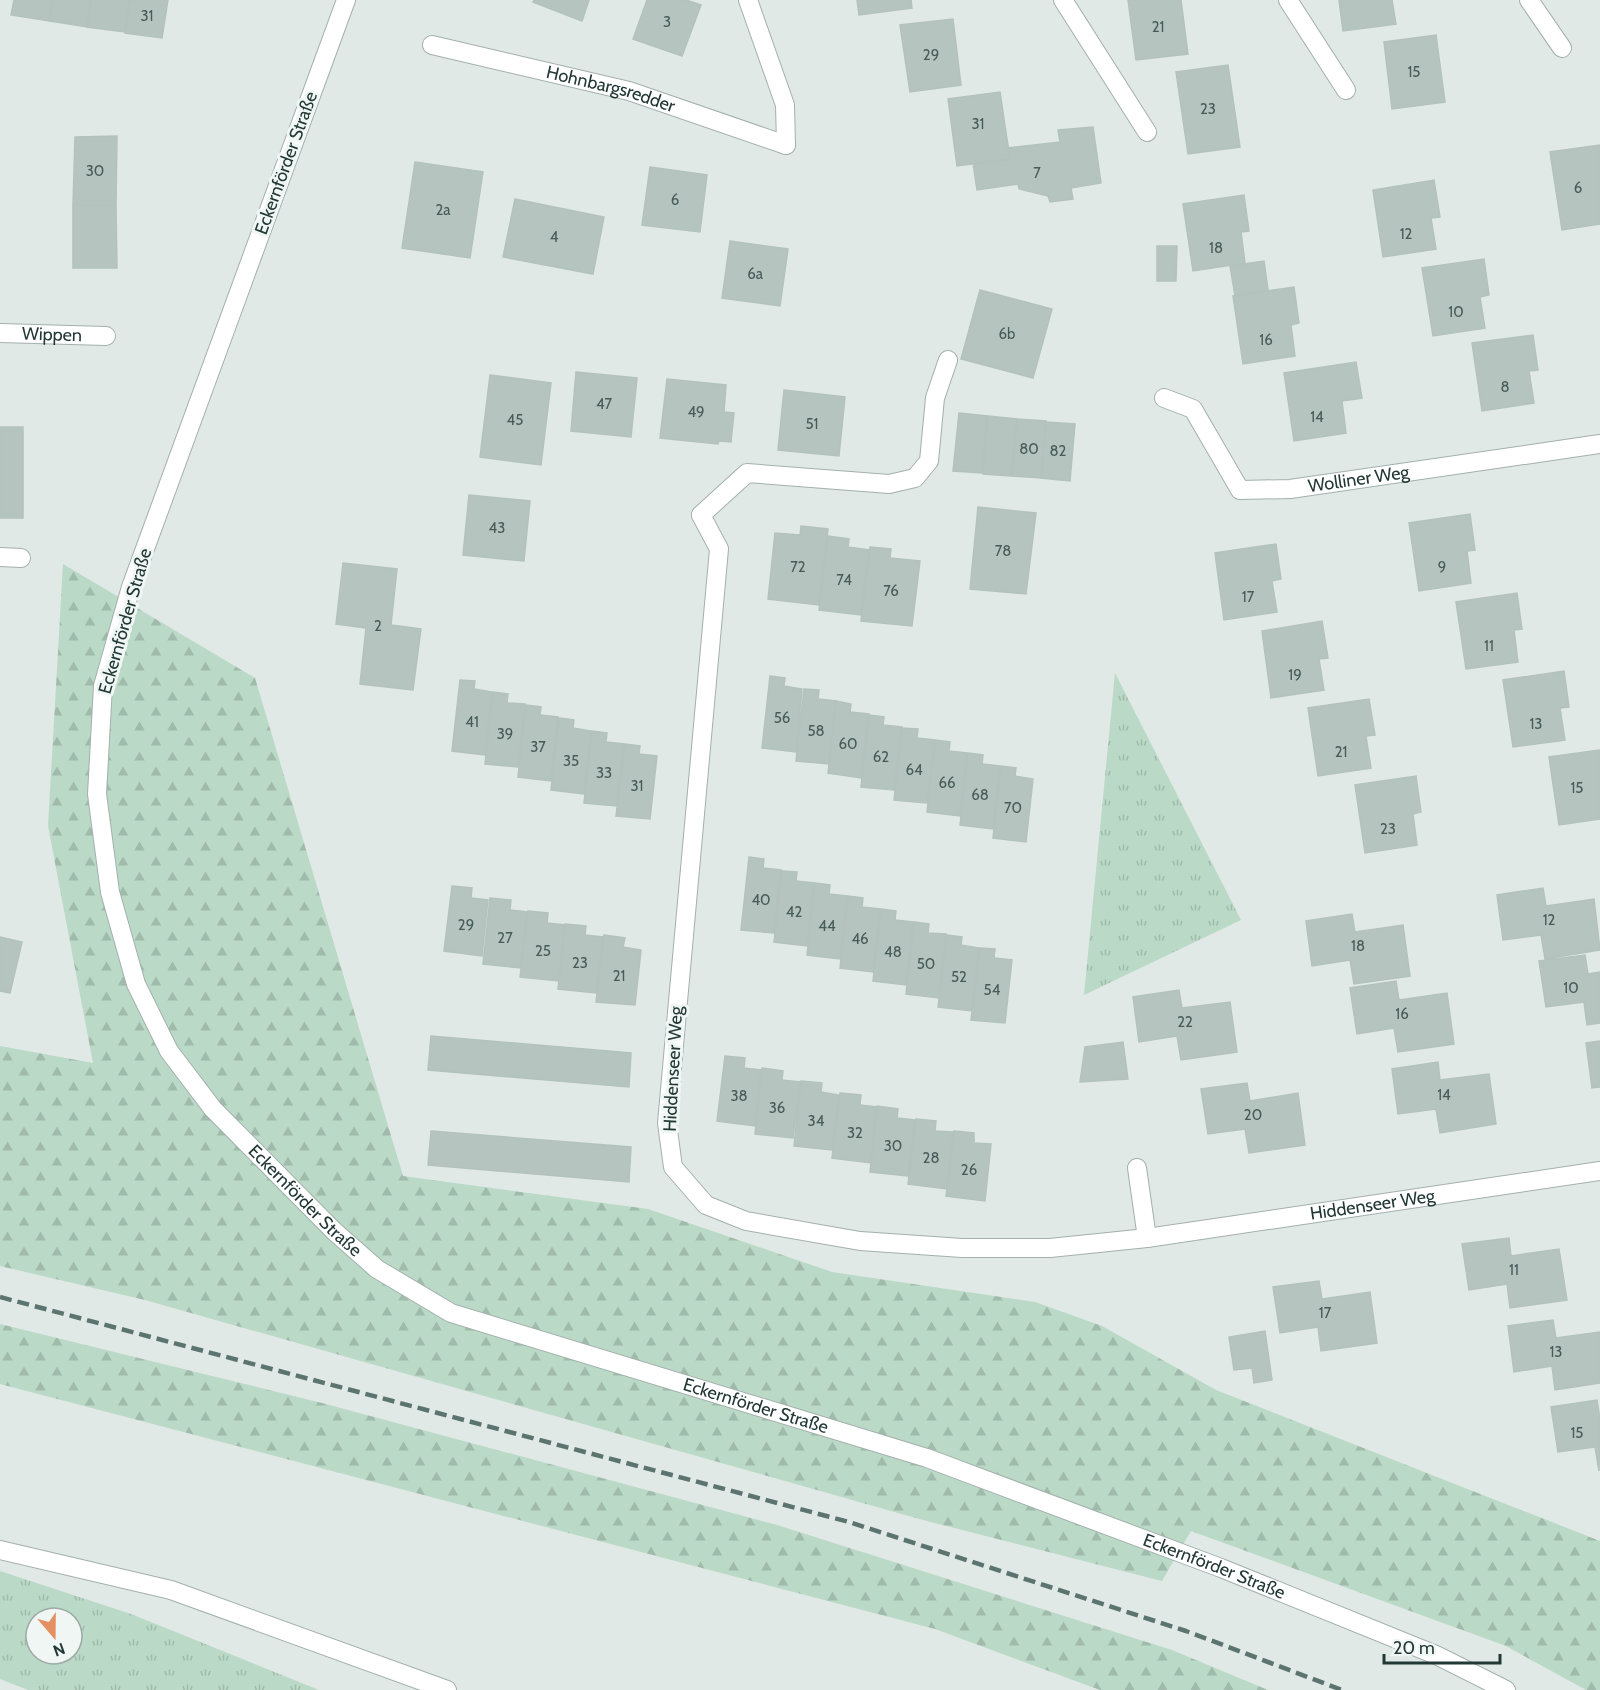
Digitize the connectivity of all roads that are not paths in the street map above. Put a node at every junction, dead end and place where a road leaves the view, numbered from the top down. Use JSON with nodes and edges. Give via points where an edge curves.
{"nodes":[{"id":1,"x":346,"y":0,"type":"edge"},
{"id":2,"x":748,"y":0,"type":"edge"},
{"id":3,"x":1063,"y":0,"type":"edge"},
{"id":4,"x":1288,"y":0,"type":"edge"},
{"id":5,"x":1529,"y":0,"type":"edge"},
{"id":6,"x":432,"y":45,"type":"dead end"},
{"id":7,"x":1562,"y":48,"type":"dead end"},
{"id":8,"x":1346,"y":90,"type":"dead end"},
{"id":9,"x":1146,"y":132,"type":"dead end"},
{"id":10,"x":0,"y":333,"type":"edge"},
{"id":11,"x":106,"y":336,"type":"dead end"},
{"id":12,"x":948,"y":360,"type":"dead end"},
{"id":13,"x":1164,"y":398,"type":"dead end"},
{"id":14,"x":1600,"y":444,"type":"edge"},
{"id":15,"x":0,"y":557,"type":"edge"},
{"id":16,"x":21,"y":558,"type":"dead end"},
{"id":17,"x":1137,"y":1168,"type":"dead end"},
{"id":18,"x":1600,"y":1171,"type":"edge"},
{"id":19,"x":1147,"y":1238,"type":"junction"},
{"id":20,"x":0,"y":1550,"type":"edge"},
{"id":21,"x":447,"y":1690,"type":"edge"},
{"id":22,"x":1506,"y":1690,"type":"edge"}],
"edges":[{"from":1,"to":22,"type":"street","name":"Eckernförder Straße","via":[[131,587],[103,686],[97,794],[110,892],[136,984],[169,1051],[213,1109],[334,1232],[377,1269],[451,1313],[927,1458],[1232,1572],[1436,1655]]},
{"from":2,"to":6,"type":"street","name":"Hohnbargsredder","via":[[785,105],[786,146],[629,91]]},
{"from":3,"to":9,"type":"street"},
{"from":4,"to":8,"type":"street"},
{"from":5,"to":7,"type":"street"},
{"from":10,"to":11,"type":"street","name":"Wippen"},
{"from":12,"to":19,"type":"street","name":"Hiddenseer Weg","via":[[934,398],[929,461],[915,478],[889,484],[747,473],[701,515],[719,549],[667,1123],[673,1167],[706,1205],[746,1221],[860,1240],[962,1248],[1050,1248]]},
{"from":13,"to":14,"type":"street","name":"Wolliner Weg","via":[[1193,409],[1240,490],[1290,489]]},
{"from":15,"to":16,"type":"street"},
{"from":17,"to":19,"type":"street"},
{"from":18,"to":19,"type":"street","name":"Hiddenseer Weg"},
{"from":20,"to":21,"type":"street","via":[[171,1590]]}]}
